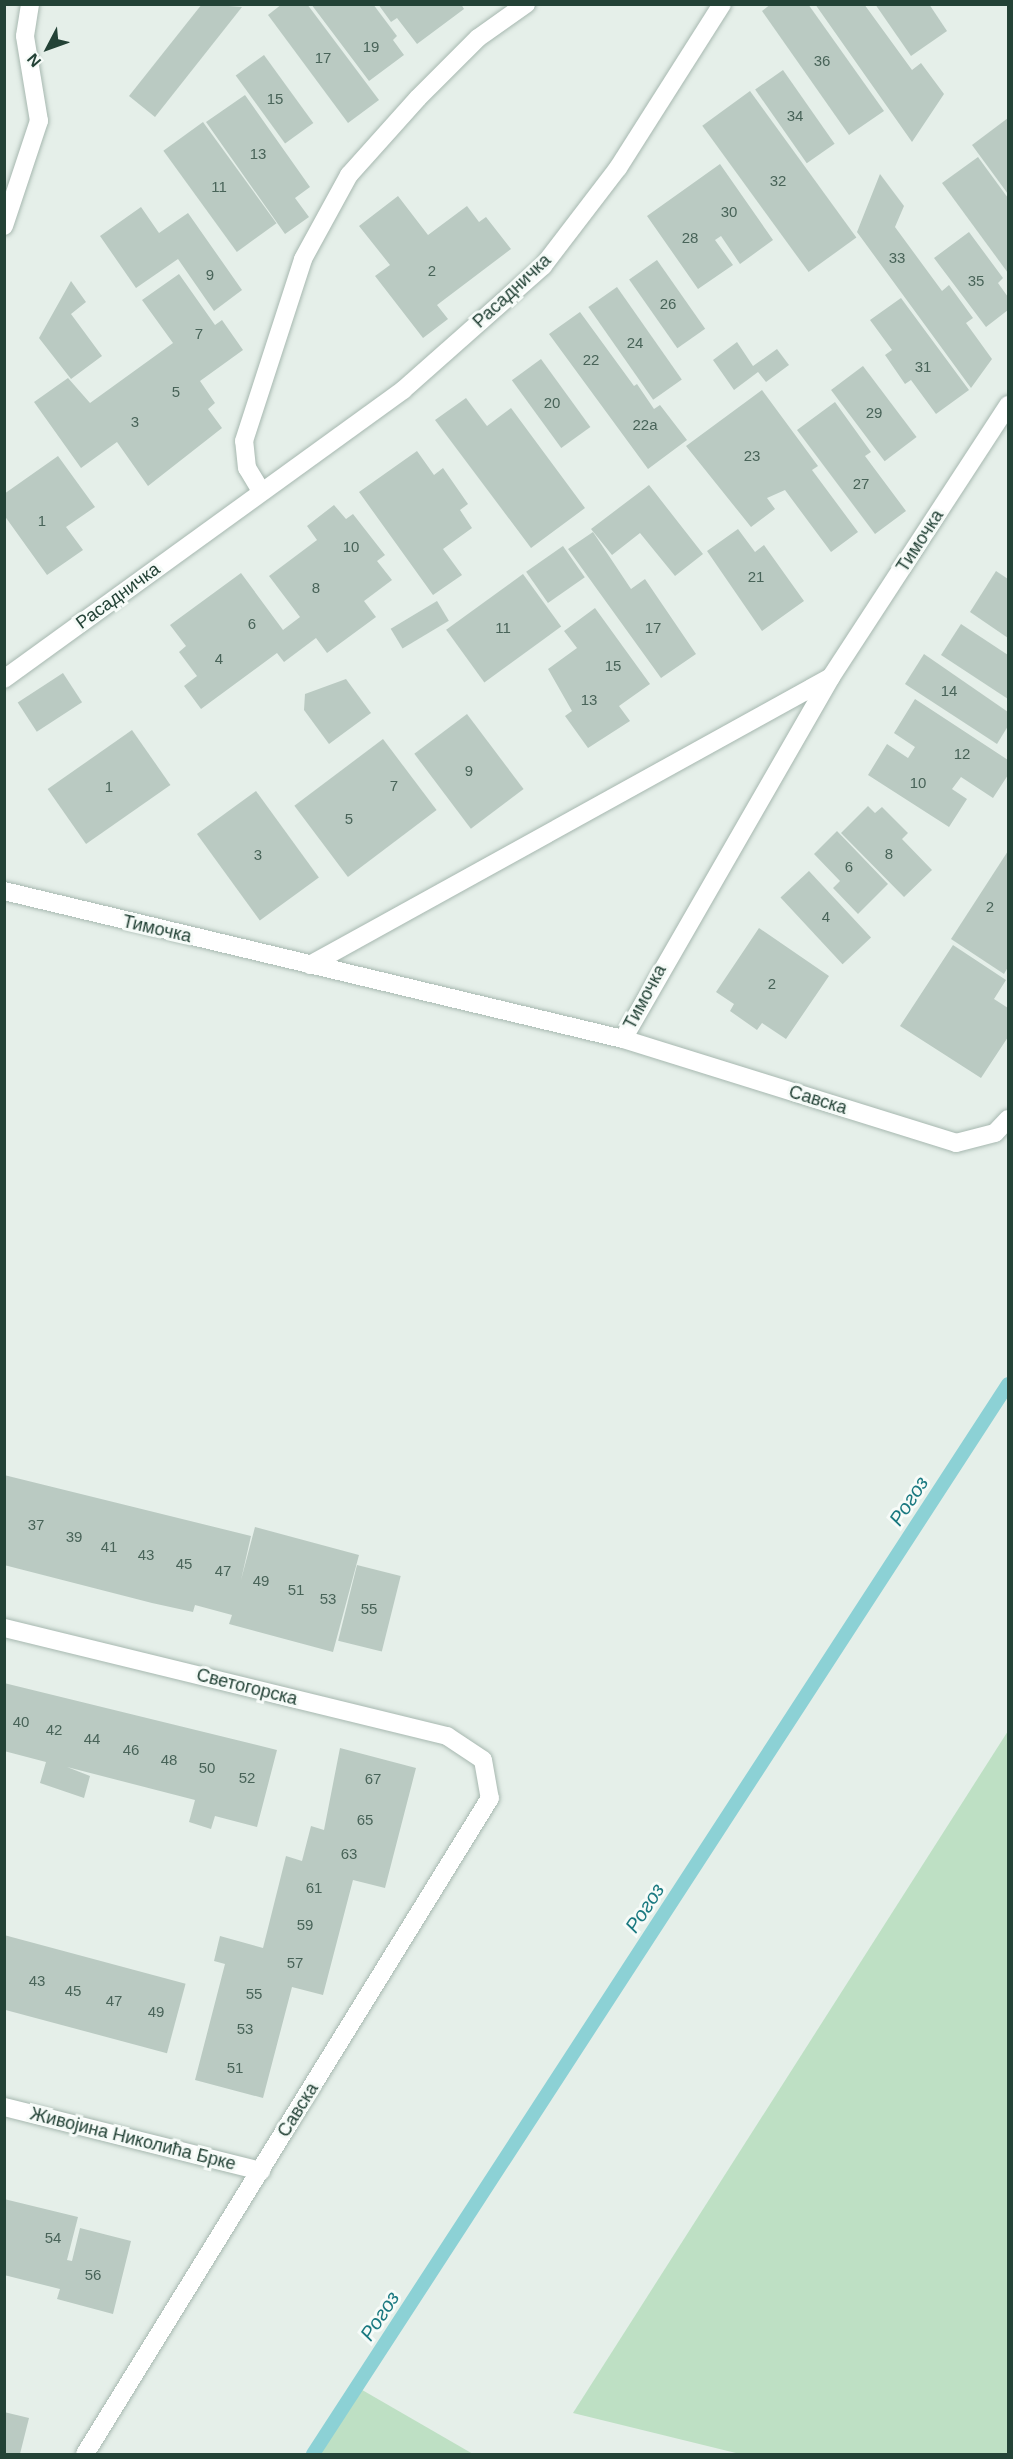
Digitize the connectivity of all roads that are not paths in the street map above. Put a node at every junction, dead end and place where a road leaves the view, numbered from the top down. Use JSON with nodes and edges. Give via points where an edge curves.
{"nodes":[{"id":1,"x":30,"y":4,"type":"edge"},
{"id":2,"x":526,"y":4,"type":"edge"},
{"id":3,"x":722,"y":4,"type":"edge"},
{"id":4,"x":4,"y":226,"type":"edge"},
{"id":5,"x":1008,"y":405,"type":"edge"},
{"id":6,"x":261,"y":491,"type":"junction"},
{"id":7,"x":831,"y":677,"type":"junction"},
{"id":8,"x":4,"y":679,"type":"edge"},
{"id":9,"x":4,"y":891,"type":"edge"},
{"id":10,"x":310,"y":965,"type":"junction"},
{"id":11,"x":623,"y":1039,"type":"junction"},
{"id":12,"x":1008,"y":1119,"type":"edge"},
{"id":13,"x":4,"y":1628,"type":"edge"},
{"id":14,"x":483,"y":1760,"type":"joint"},
{"id":15,"x":4,"y":2107,"type":"edge"},
{"id":16,"x":261,"y":2171,"type":"junction"},
{"id":17,"x":85,"y":2454,"type":"edge"}],
"edges":[{"from":1,"to":4,"type":"street","via":[[25,36],[39,121]]},
{"from":2,"to":6,"type":"street","via":[[478,38],[349,175],[303,260],[244,441],[246,468]]},
{"from":3,"to":6,"type":"street","name":"Расадничка","via":[[618,168],[543,266],[403,390]]},
{"from":5,"to":7,"type":"street","name":"Тимочка"},
{"from":6,"to":8,"type":"street","name":"Расадничка"},
{"from":7,"to":10,"type":"street","name":"Тимочка"},
{"from":7,"to":11,"type":"street","name":"Тимочка"},
{"from":9,"to":10,"type":"street","name":"Тимочка"},
{"from":10,"to":11,"type":"street","name":"Тимочка"},
{"from":11,"to":12,"type":"street","name":"Савска","via":[[956,1143],[995,1133]]},
{"from":13,"to":14,"type":"street","name":"Светогорска","via":[[447,1736]]},
{"from":14,"to":16,"type":"street","name":"Савска","via":[[490,1798]]},
{"from":15,"to":16,"type":"street","name":"Живојина Николића Брке"},
{"from":16,"to":17,"type":"street","name":"Савска"}]}
